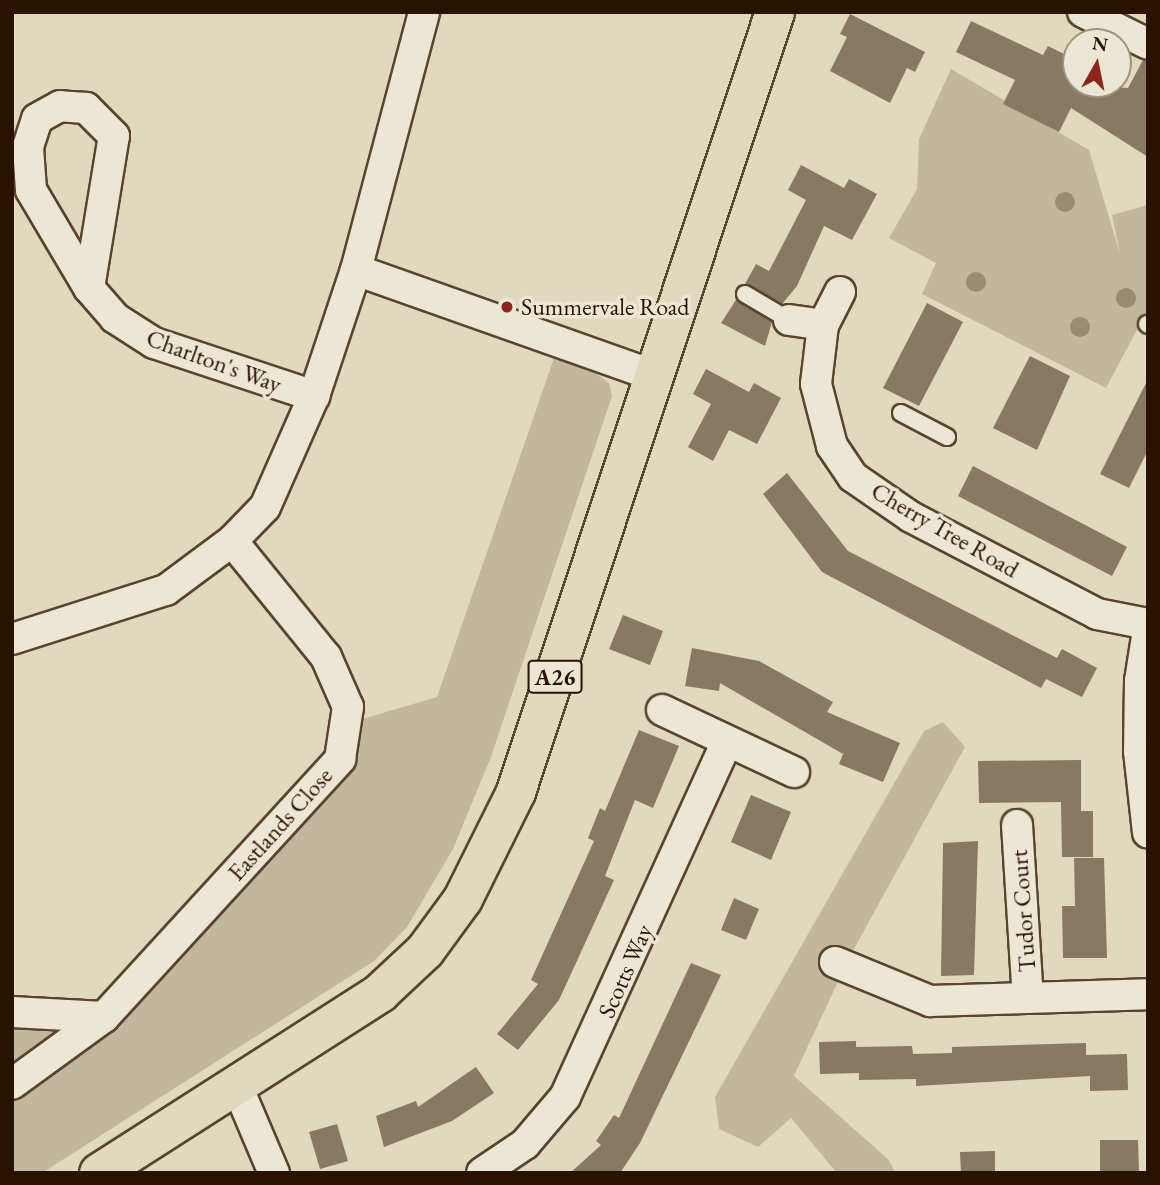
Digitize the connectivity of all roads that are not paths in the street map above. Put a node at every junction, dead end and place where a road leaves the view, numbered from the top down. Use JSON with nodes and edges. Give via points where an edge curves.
{"nodes":[{"id":1,"x":424,"y":12,"type":"edge"},
{"id":2,"x":775,"y":12,"type":"edge"},
{"id":3,"x":1083,"y":12,"type":"edge"},
{"id":4,"x":1148,"y":44,"type":"edge"},
{"id":5,"x":356,"y":270,"type":"junction"},
{"id":6,"x":89,"y":288,"type":"junction"},
{"id":7,"x":840,"y":292,"type":"dead end"},
{"id":8,"x":745,"y":294,"type":"dead end"},
{"id":9,"x":789,"y":320,"type":"joint"},
{"id":10,"x":823,"y":325,"type":"junction"},
{"id":11,"x":657,"y":377,"type":"junction"},
{"id":12,"x":314,"y":397,"type":"junction"},
{"id":13,"x":901,"y":413,"type":"dead end"},
{"id":14,"x":947,"y":437,"type":"dead end"},
{"id":15,"x":232,"y":541,"type":"junction"},
{"id":16,"x":1148,"y":624,"type":"edge"},
{"id":17,"x":1148,"y":630,"type":"edge"},
{"id":18,"x":14,"y":634,"type":"edge"},
{"id":19,"x":1144,"y":681,"type":"edge"},
{"id":20,"x":662,"y":710,"type":"dead end"},
{"id":21,"x":727,"y":741,"type":"junction"},
{"id":22,"x":794,"y":772,"type":"dead end"},
{"id":23,"x":1017,"y":825,"type":"dead end"},
{"id":24,"x":1148,"y":833,"type":"edge"},
{"id":25,"x":835,"y":962,"type":"dead end"},
{"id":26,"x":1148,"y":994,"type":"edge"},
{"id":27,"x":1028,"y":998,"type":"junction"},
{"id":28,"x":12,"y":1012,"type":"edge"},
{"id":29,"x":104,"y":1017,"type":"junction"},
{"id":30,"x":12,"y":1084,"type":"edge"},
{"id":31,"x":237,"y":1086,"type":"junction"},
{"id":32,"x":99,"y":1173,"type":"edge"},
{"id":33,"x":274,"y":1173,"type":"edge"},
{"id":34,"x":482,"y":1173,"type":"edge"}],
"edges":[{"from":1,"to":5,"type":"street"},
{"from":2,"to":11,"type":"highway","number":"A26"},
{"from":3,"to":4,"type":"street"},
{"from":5,"to":11,"type":"street"},
{"from":5,"to":12,"type":"street"},
{"from":6,"to":6,"type":"street","name":"Charlton's Way","via":[[31,190],[28,147],[37,119],[60,106],[86,108],[114,136]]},
{"from":6,"to":12,"type":"street","name":"Charlton's Way","via":[[115,318],[154,344]]},
{"from":7,"to":10,"type":"street","name":"Cherry Tree Road"},
{"from":8,"to":9,"type":"lane"},
{"from":9,"to":10,"type":"street"},
{"from":10,"to":16,"type":"street","name":"Cherry Tree Road","via":[[816,384],[820,412],[832,446],[853,477],[911,517],[1097,614]]},
{"from":11,"to":31,"type":"highway","number":"A26","via":[[516,792],[463,899],[425,951],[380,993]]},
{"from":12,"to":15,"type":"street","via":[[265,507]]},
{"from":13,"to":14,"type":"lane"},
{"from":15,"to":18,"type":"street","via":[[166,590]]},
{"from":15,"to":29,"type":"street","name":"Eastlands Close","via":[[326,657],[348,707],[340,759]]},
{"from":17,"to":19,"type":"street"},
{"from":19,"to":24,"type":"street","via":[[1139,751]]},
{"from":20,"to":21,"type":"street"},
{"from":21,"to":22,"type":"street"},
{"from":21,"to":34,"type":"street","name":"Scotts Way","via":[[565,1097],[525,1144]]},
{"from":23,"to":27,"type":"street","name":"Tudor Court"},
{"from":25,"to":27,"type":"street","name":"Tudor Court","via":[[930,1001]]},
{"from":26,"to":27,"type":"street","name":"Tudor Court"},
{"from":28,"to":29,"type":"street"},
{"from":29,"to":30,"type":"street","name":"Eastlands Close"},
{"from":31,"to":32,"type":"highway","number":"A26"},
{"from":31,"to":33,"type":"street"}]}
